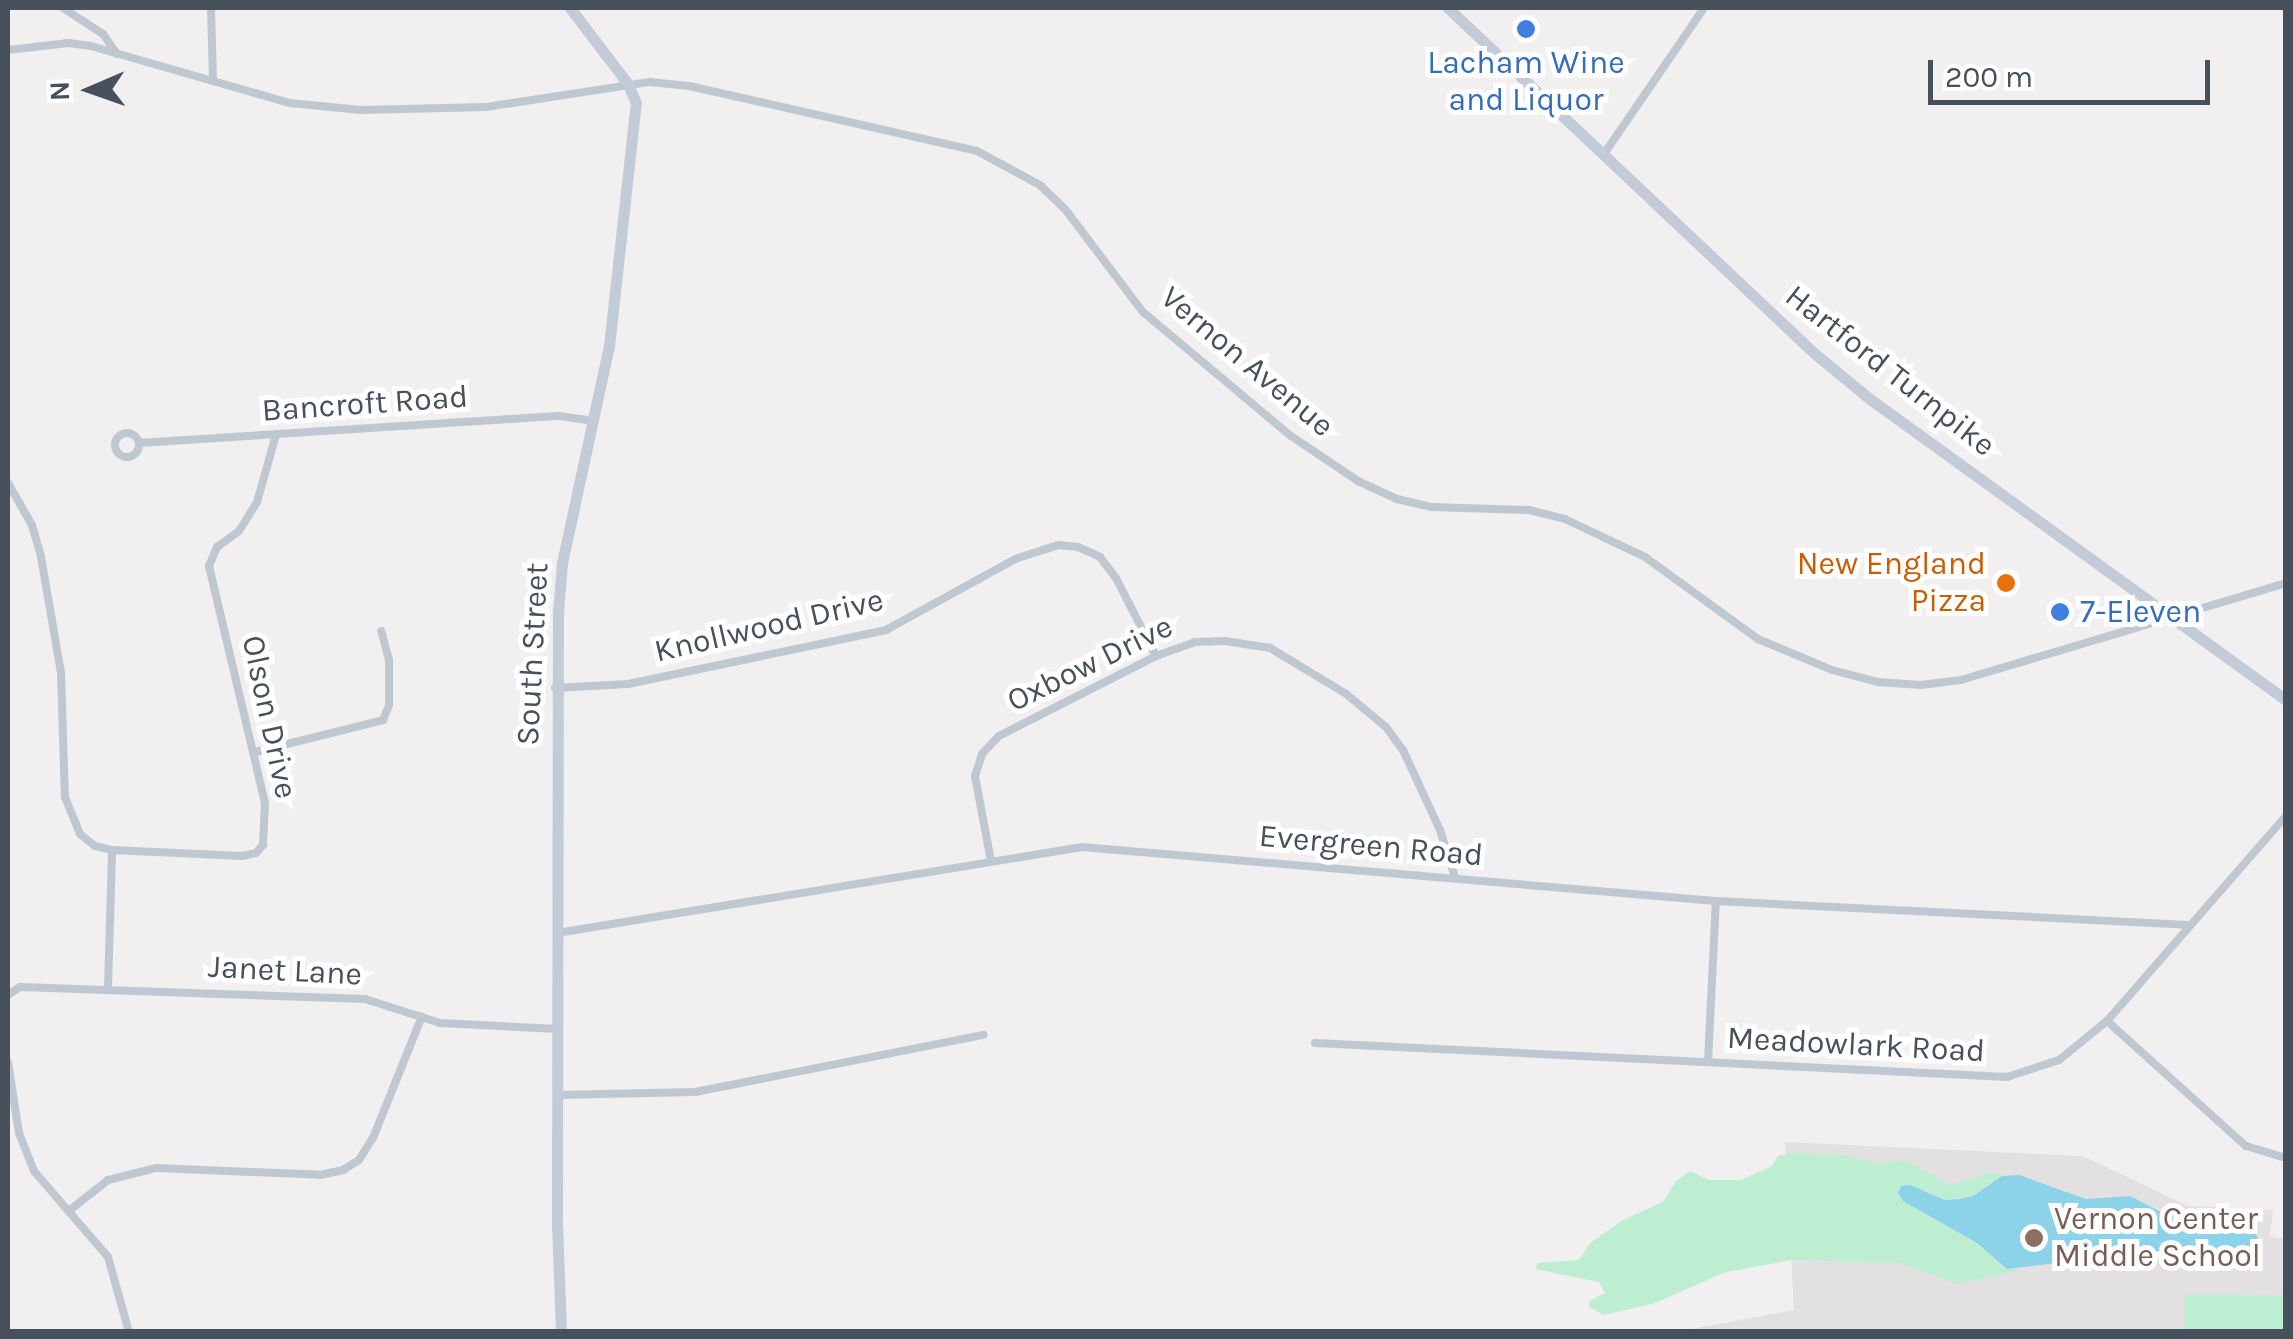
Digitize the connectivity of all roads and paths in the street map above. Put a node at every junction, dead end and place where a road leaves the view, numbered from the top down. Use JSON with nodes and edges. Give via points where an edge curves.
{"nodes":[{"id":1,"x":64,"y":8,"type":"edge"},
{"id":2,"x":211,"y":8,"type":"edge"},
{"id":3,"x":570,"y":8,"type":"edge"},
{"id":4,"x":1448,"y":8,"type":"edge"},
{"id":5,"x":1704,"y":8,"type":"edge"},
{"id":6,"x":8,"y":50,"type":"edge"},
{"id":7,"x":117,"y":54,"type":"junction"},
{"id":8,"x":213,"y":81,"type":"junction"},
{"id":9,"x":628,"y":84,"type":"junction"},
{"id":10,"x":1604,"y":154,"type":"junction"},
{"id":11,"x":593,"y":421,"type":"junction"},
{"id":12,"x":276,"y":435,"type":"junction"},
{"id":13,"x":139,"y":443,"type":"dead end"},
{"id":14,"x":8,"y":484,"type":"edge"},
{"id":15,"x":2286,"y":583,"type":"edge"},
{"id":16,"x":2173,"y":615,"type":"junction"},
{"id":17,"x":381,"y":631,"type":"dead end"},
{"id":18,"x":1156,"y":656,"type":"junction"},
{"id":19,"x":555,"y":688,"type":"junction"},
{"id":20,"x":2286,"y":700,"type":"edge"},
{"id":21,"x":255,"y":752,"type":"junction"},
{"id":22,"x":2286,"y":816,"type":"edge"},
{"id":23,"x":112,"y":850,"type":"junction"},
{"id":24,"x":991,"y":861,"type":"junction"},
{"id":25,"x":1455,"y":877,"type":"junction"},
{"id":26,"x":1716,"y":902,"type":"junction"},
{"id":27,"x":2187,"y":925,"type":"junction"},
{"id":28,"x":557,"y":933,"type":"junction"},
{"id":29,"x":108,"y":988,"type":"junction"},
{"id":30,"x":8,"y":995,"type":"edge"},
{"id":31,"x":422,"y":1016,"type":"junction"},
{"id":32,"x":2107,"y":1021,"type":"junction"},
{"id":33,"x":558,"y":1029,"type":"junction"},
{"id":34,"x":983,"y":1036,"type":"dead end"},
{"id":35,"x":1315,"y":1043,"type":"dead end"},
{"id":36,"x":8,"y":1062,"type":"edge"},
{"id":37,"x":1708,"y":1062,"type":"junction"},
{"id":38,"x":557,"y":1095,"type":"junction"},
{"id":39,"x":2286,"y":1158,"type":"edge"},
{"id":40,"x":70,"y":1210,"type":"junction"},
{"id":41,"x":129,"y":1332,"type":"edge"},
{"id":42,"x":561,"y":1332,"type":"edge"}],
"edges":[{"from":1,"to":7,"type":"street","via":[[103,34]]},
{"from":2,"to":8,"type":"street"},
{"from":3,"to":9,"type":"street"},
{"from":4,"to":10,"type":"street","name":"Hartford Turnpike"},
{"from":5,"to":10,"type":"street"},
{"from":6,"to":7,"type":"street","name":"Vernon Avenue","via":[[69,42]]},
{"from":7,"to":8,"type":"street","name":"Vernon Avenue"},
{"from":8,"to":9,"type":"street","name":"Vernon Avenue","via":[[290,103],[361,110],[486,107]]},
{"from":9,"to":11,"type":"street","name":"South Street","via":[[636,103],[632,154]]},
{"from":9,"to":16,"type":"street","name":"Vernon Avenue","via":[[689,86],[755,99],[977,150],[1012,166],[1066,209],[1156,324],[1291,436],[1358,482],[1432,507],[1530,510],[1564,519],[1660,566],[1758,640],[1832,670],[1894,683],[1961,680]]},
{"from":10,"to":16,"type":"street","name":"Hartford Turnpike","via":[[1870,399]]},
{"from":11,"to":12,"type":"street","name":"Bancroft Road","via":[[559,416]]},
{"from":11,"to":19,"type":"street","name":"South Street","via":[[562,563]]},
{"from":12,"to":13,"type":"street","name":"Bancroft Road"},
{"from":12,"to":21,"type":"street","name":"Olson Drive","via":[[257,502],[209,566]]},
{"from":14,"to":23,"type":"street","via":[[32,525],[54,630],[65,797],[80,834]]},
{"from":15,"to":16,"type":"street","name":"Vernon Avenue"},
{"from":16,"to":20,"type":"street","name":"Hartford Turnpike"},
{"from":17,"to":21,"type":"street","via":[[389,660],[383,720]]},
{"from":18,"to":19,"type":"street","name":"Knollwood Drive","via":[[1100,558],[1058,545],[1015,559],[886,630],[628,684]]},
{"from":18,"to":24,"type":"street","name":"Oxbow Drive","via":[[999,736],[982,754],[974,776]]},
{"from":18,"to":25,"type":"street","name":"Oxbow Drive","via":[[1195,642],[1251,643],[1345,693],[1403,750]]},
{"from":19,"to":28,"type":"street","name":"South Street"},
{"from":21,"to":23,"type":"street","name":"Olson Drive","via":[[266,830],[256,853]]},
{"from":22,"to":27,"type":"street","name":"Meadowlark Road"},
{"from":23,"to":29,"type":"street"},
{"from":24,"to":25,"type":"street","name":"Evergreen Road","via":[[1112,848]]},
{"from":24,"to":28,"type":"street","name":"Evergreen Road"},
{"from":25,"to":26,"type":"street","name":"Evergreen Road"},
{"from":26,"to":27,"type":"street","name":"Evergreen Road"},
{"from":26,"to":37,"type":"street"},
{"from":27,"to":32,"type":"street","name":"Meadowlark Road"},
{"from":28,"to":33,"type":"street","name":"South Street"},
{"from":29,"to":30,"type":"street","name":"Janet Lane","via":[[20,987]]},
{"from":29,"to":31,"type":"street","name":"Janet Lane","via":[[365,999]]},
{"from":31,"to":33,"type":"street","name":"Janet Lane","via":[[468,1026]]},
{"from":31,"to":40,"type":"street","via":[[373,1138],[343,1170],[320,1175],[156,1168],[108,1180]]},
{"from":32,"to":37,"type":"street","name":"Meadowlark Road","via":[[2059,1060],[2007,1077]]},
{"from":32,"to":39,"type":"street","via":[[2246,1146]]},
{"from":33,"to":38,"type":"street","name":"South Street"},
{"from":34,"to":38,"type":"street","via":[[694,1092]]},
{"from":35,"to":37,"type":"street","name":"Meadowlark Road"},
{"from":36,"to":40,"type":"street","via":[[28,1157]]},
{"from":38,"to":42,"type":"street","name":"South Street"},
{"from":40,"to":41,"type":"street","via":[[108,1257]]}]}
